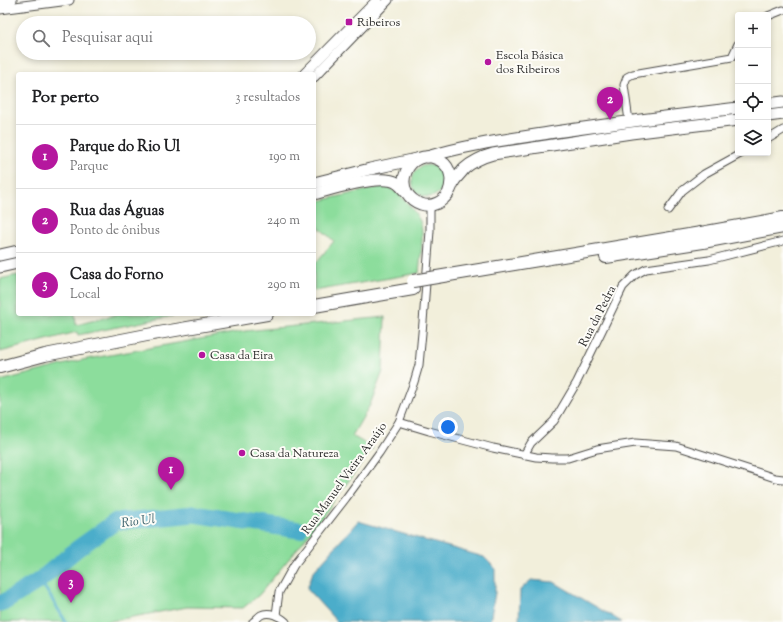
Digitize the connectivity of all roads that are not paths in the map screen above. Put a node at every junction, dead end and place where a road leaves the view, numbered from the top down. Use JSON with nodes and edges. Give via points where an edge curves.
{"nodes":[{"id":1,"x":12,"y":0,"type":"edge"},
{"id":2,"x":69,"y":0,"type":"edge"},
{"id":3,"x":377,"y":0,"type":"edge"},
{"id":4,"x":388,"y":0,"type":"edge"},
{"id":5,"x":0,"y":2,"type":"edge"},
{"id":6,"x":25,"y":3,"type":"edge"},
{"id":7,"x":0,"y":9,"type":"edge"},
{"id":8,"x":783,"y":10,"type":"edge"},
{"id":9,"x":771,"y":15,"type":"edge"},
{"id":10,"x":736,"y":48,"type":"edge"},
{"id":11,"x":306,"y":72,"type":"edge"},
{"id":12,"x":316,"y":75,"type":"edge"},
{"id":13,"x":783,"y":102,"type":"edge"},
{"id":14,"x":771,"y":104,"type":"edge"},
{"id":15,"x":735,"y":108,"type":"edge"},
{"id":16,"x":783,"y":114,"type":"edge"},
{"id":17,"x":771,"y":116,"type":"edge"},
{"id":18,"x":735,"y":120,"type":"edge"},
{"id":19,"x":629,"y":121,"type":"junction"},
{"id":20,"x":783,"y":130,"type":"edge"},
{"id":21,"x":771,"y":136,"type":"edge"},
{"id":22,"x":737,"y":156,"type":"edge"},
{"id":23,"x":422,"y":158,"type":"junction"},
{"id":24,"x":316,"y":182,"type":"edge"},
{"id":25,"x":406,"y":192,"type":"junction"},
{"id":26,"x":316,"y":193,"type":"edge"},
{"id":27,"x":448,"y":194,"type":"junction"},
{"id":28,"x":430,"y":205,"type":"junction"},
{"id":29,"x":668,"y":210,"type":"dead end"},
{"id":30,"x":783,"y":218,"type":"edge"},
{"id":31,"x":783,"y":227,"type":"edge"},
{"id":32,"x":783,"y":241,"type":"edge"},
{"id":33,"x":16,"y":251,"type":"edge"},
{"id":34,"x":0,"y":255,"type":"edge"},
{"id":35,"x":16,"y":263,"type":"edge"},
{"id":36,"x":0,"y":267,"type":"edge"},
{"id":37,"x":437,"y":281,"type":"junction"},
{"id":38,"x":413,"y":285,"type":"junction"},
{"id":39,"x":316,"y":298,"type":"edge"},
{"id":40,"x":316,"y":306,"type":"edge"},
{"id":41,"x":213,"y":316,"type":"edge"},
{"id":42,"x":256,"y":316,"type":"edge"},
{"id":43,"x":0,"y":360,"type":"edge"},
{"id":44,"x":0,"y":367,"type":"edge"},
{"id":45,"x":398,"y":422,"type":"junction"},
{"id":46,"x":524,"y":454,"type":"junction"},
{"id":47,"x":783,"y":479,"type":"edge"},
{"id":48,"x":276,"y":615,"type":"junction"},
{"id":49,"x":253,"y":622,"type":"edge"},
{"id":50,"x":286,"y":622,"type":"edge"}],
"edges":[{"from":1,"to":5,"type":"street"},
{"from":2,"to":6,"type":"street"},
{"from":3,"to":11,"type":"street"},
{"from":4,"to":12,"type":"street"},
{"from":6,"to":7,"type":"street"},
{"from":8,"to":9,"type":"street"},
{"from":10,"to":19,"type":"street","via":[[732,57],[626,77],[624,85]]},
{"from":13,"to":14,"type":"main road"},
{"from":15,"to":19,"type":"main road"},
{"from":16,"to":17,"type":"main road"},
{"from":18,"to":27,"type":"main road","via":[[631,133],[483,156],[465,168]]},
{"from":19,"to":23,"type":"main road","via":[[492,142]]},
{"from":20,"to":21,"type":"street"},
{"from":22,"to":29,"type":"street","via":[[704,174],[682,191]]},
{"from":23,"to":24,"type":"main road"},
{"from":23,"to":25,"type":"main road","via":[[411,163],[407,170],[404,177]]},
{"from":23,"to":27,"type":"main road","via":[[434,158],[446,166],[452,179]]},
{"from":25,"to":26,"type":"main road","via":[[396,183],[386,179],[369,180]]},
{"from":25,"to":28,"type":"main road","via":[[416,202]]},
{"from":27,"to":28,"type":"main road","via":[[444,199]]},
{"from":28,"to":45,"type":"street","name":"Rua Manuel Vieira Araújo","via":[[419,365]]},
{"from":30,"to":37,"type":"highway"},
{"from":31,"to":37,"type":"highway","via":[[704,242]]},
{"from":32,"to":46,"type":"street","name":"Rua da Pedra","via":[[709,260],[646,269],[635,275],[623,287],[577,382],[554,421],[531,443]]},
{"from":33,"to":34,"type":"main road"},
{"from":35,"to":36,"type":"main road"},
{"from":37,"to":38,"type":"highway","bridge":true},
{"from":38,"to":39,"type":"highway"},
{"from":38,"to":40,"type":"highway"},
{"from":41,"to":43,"type":"highway","via":[[43,348]]},
{"from":42,"to":44,"type":"highway","via":[[59,352]]},
{"from":45,"to":46,"type":"street"},
{"from":45,"to":48,"type":"street","name":"Rua Manuel Vieira Araújo","via":[[379,453],[294,565],[279,592]]},
{"from":46,"to":47,"type":"street","via":[[568,458],[597,449],[635,443],[676,446]]},
{"from":48,"to":49,"type":"street","via":[[261,615]]},
{"from":48,"to":50,"type":"street"}]}
